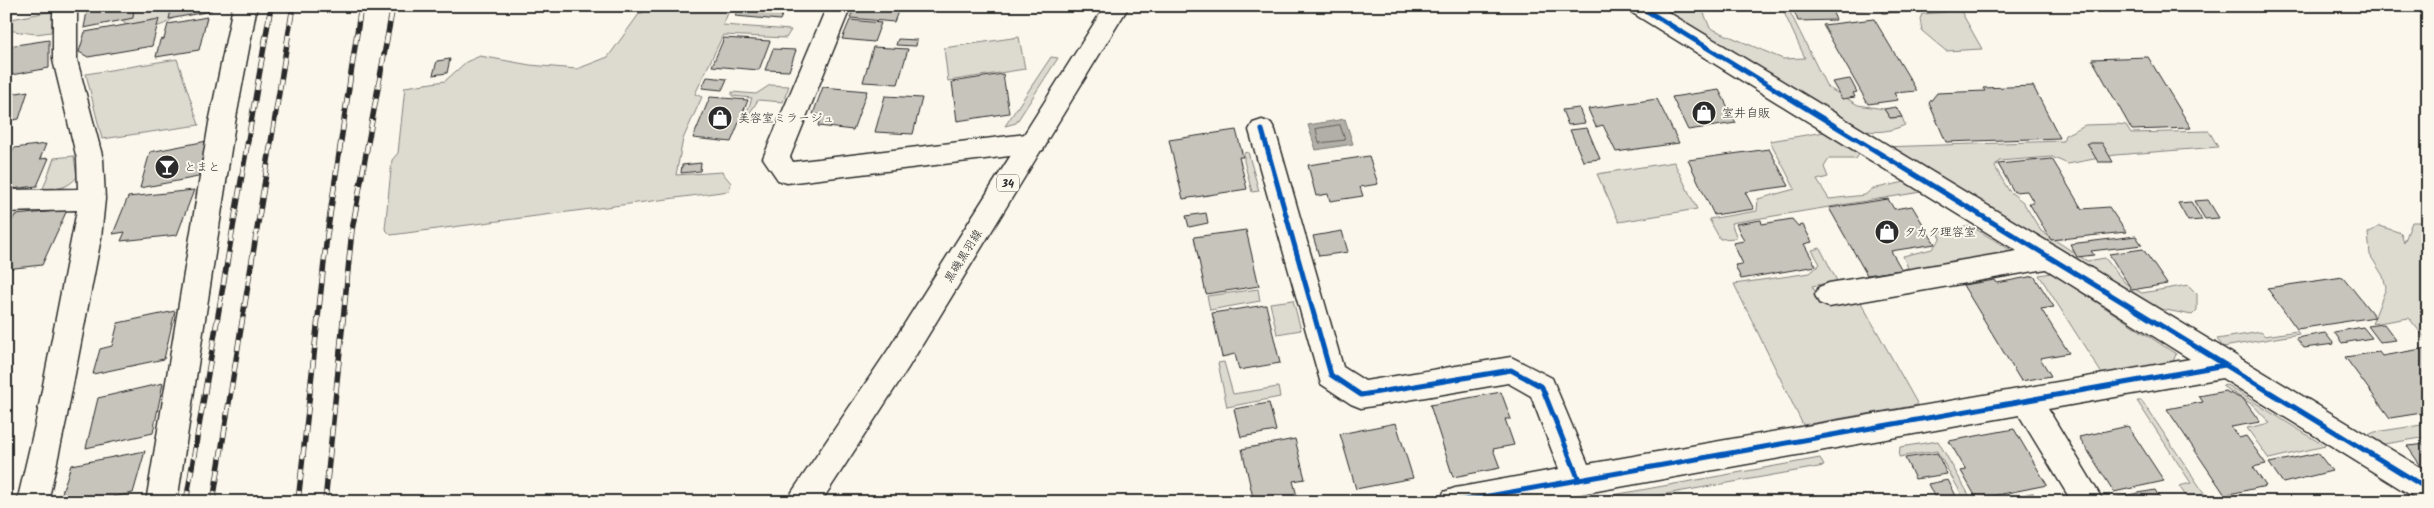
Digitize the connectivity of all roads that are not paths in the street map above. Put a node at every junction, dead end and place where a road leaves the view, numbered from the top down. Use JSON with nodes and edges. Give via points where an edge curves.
{"nodes":[{"id":1,"x":65,"y":6,"type":"edge"},
{"id":2,"x":245,"y":6,"type":"edge"},
{"id":3,"x":839,"y":6,"type":"edge"},
{"id":4,"x":1117,"y":6,"type":"edge"},
{"id":5,"x":1639,"y":6,"type":"edge"},
{"id":6,"x":1262,"y":130,"type":"dead end"},
{"id":7,"x":1034,"y":143,"type":"junction"},
{"id":8,"x":92,"y":199,"type":"junction"},
{"id":9,"x":6,"y":201,"type":"edge"},
{"id":10,"x":2050,"y":257,"type":"junction"},
{"id":11,"x":1829,"y":295,"type":"dead end"},
{"id":12,"x":2225,"y":365,"type":"junction"},
{"id":13,"x":2026,"y":400,"type":"junction"},
{"id":14,"x":1579,"y":480,"type":"junction"},
{"id":15,"x":2428,"y":489,"type":"edge"},
{"id":16,"x":32,"y":502,"type":"edge"},
{"id":17,"x":161,"y":502,"type":"edge"},
{"id":18,"x":803,"y":502,"type":"edge"},
{"id":19,"x":1455,"y":502,"type":"edge"},
{"id":20,"x":2089,"y":502,"type":"edge"}],
"edges":[{"from":1,"to":8,"type":"street","via":[[65,60],[90,159]]},
{"from":2,"to":17,"type":"street","via":[[222,123]]},
{"from":3,"to":7,"type":"street","via":[[776,158],[787,173]]},
{"from":4,"to":7,"type":"street","name":"黒磯黒羽線","number":"34"},
{"from":5,"to":10,"type":"street"},
{"from":6,"to":14,"type":"street","via":[[1331,375],[1361,395],[1511,370],[1542,388]]},
{"from":7,"to":18,"type":"street","name":"黒磯黒羽線","number":"34","via":[[898,359]]},
{"from":8,"to":9,"type":"street"},
{"from":8,"to":16,"type":"street","via":[[51,421]]},
{"from":10,"to":11,"type":"street"},
{"from":10,"to":12,"type":"street"},
{"from":12,"to":13,"type":"street"},
{"from":12,"to":15,"type":"street"},
{"from":13,"to":14,"type":"street"},
{"from":13,"to":20,"type":"street"},
{"from":14,"to":19,"type":"street"}]}
